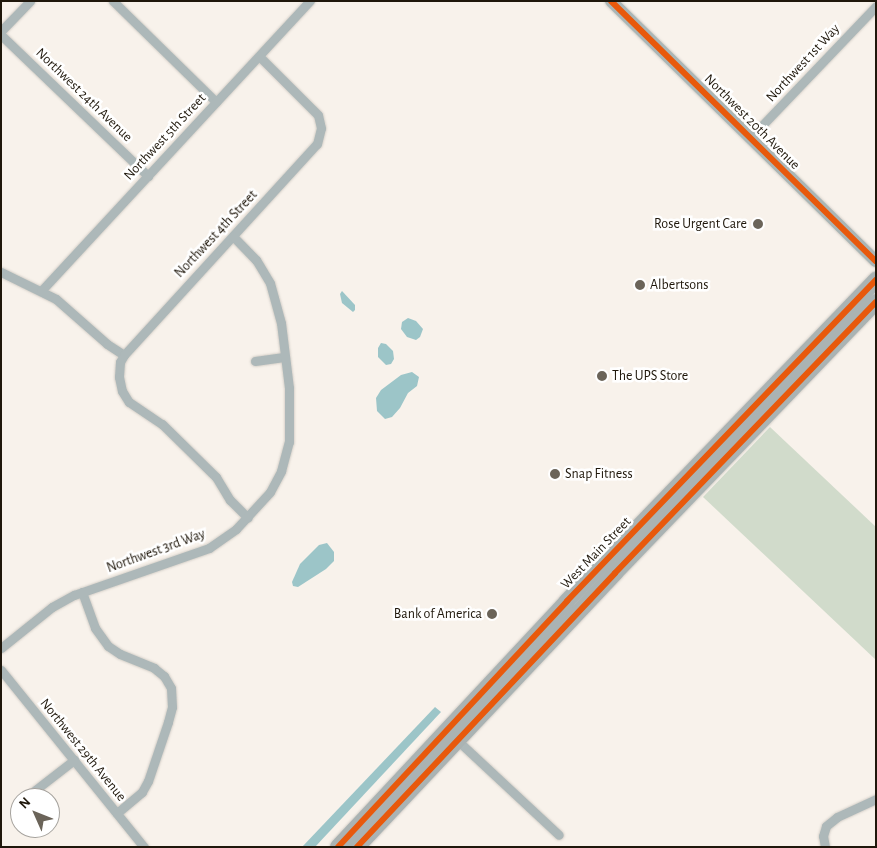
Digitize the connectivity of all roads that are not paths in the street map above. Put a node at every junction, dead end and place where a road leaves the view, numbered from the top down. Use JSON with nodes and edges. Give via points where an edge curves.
{"nodes":[{"id":1,"x":30,"y":1,"type":"edge"},
{"id":2,"x":113,"y":1,"type":"edge"},
{"id":3,"x":310,"y":1,"type":"edge"},
{"id":4,"x":611,"y":1,"type":"edge"},
{"id":5,"x":876,"y":6,"type":"edge"},
{"id":6,"x":1,"y":33,"type":"edge"},
{"id":7,"x":259,"y":56,"type":"junction"},
{"id":8,"x":216,"y":102,"type":"junction"},
{"id":9,"x":750,"y":138,"type":"junction"},
{"id":10,"x":148,"y":176,"type":"junction"},
{"id":11,"x":233,"y":236,"type":"junction"},
{"id":12,"x":876,"y":261,"type":"edge"},
{"id":13,"x":1,"y":272,"type":"edge"},
{"id":14,"x":876,"y":280,"type":"edge"},
{"id":15,"x":41,"y":291,"type":"junction"},
{"id":16,"x":876,"y":302,"type":"edge"},
{"id":17,"x":124,"y":355,"type":"junction"},
{"id":18,"x":284,"y":356,"type":"junction"},
{"id":19,"x":255,"y":361,"type":"dead end"},
{"id":20,"x":248,"y":518,"type":"junction"},
{"id":21,"x":82,"y":592,"type":"junction"},
{"id":22,"x":1,"y":648,"type":"edge"},
{"id":23,"x":1,"y":670,"type":"edge"},
{"id":24,"x":457,"y":740,"type":"junction"},
{"id":25,"x":74,"y":760,"type":"junction"},
{"id":26,"x":38,"y":788,"type":"edge"},
{"id":27,"x":876,"y":799,"type":"edge"},
{"id":28,"x":117,"y":813,"type":"junction"},
{"id":29,"x":559,"y":835,"type":"dead end"},
{"id":30,"x":144,"y":847,"type":"edge"},
{"id":31,"x":338,"y":847,"type":"edge"},
{"id":32,"x":357,"y":847,"type":"edge"},
{"id":33,"x":825,"y":847,"type":"edge"}],
"edges":[{"from":1,"to":6,"type":"street"},
{"from":2,"to":8,"type":"street"},
{"from":3,"to":7,"type":"street","name":"Northwest 5th Street"},
{"from":4,"to":9,"type":"street","name":"Northwest 20th Avenue"},
{"from":5,"to":9,"type":"street","name":"Northwest 1st Way"},
{"from":6,"to":10,"type":"street","name":"Northwest 24th Avenue"},
{"from":7,"to":8,"type":"street","name":"Northwest 5th Street"},
{"from":7,"to":11,"type":"street","name":"Northwest 4th Street","via":[[314,109],[322,128],[312,152]]},
{"from":8,"to":10,"type":"street","name":"Northwest 5th Street"},
{"from":9,"to":12,"type":"street","name":"Northwest 20th Avenue"},
{"from":10,"to":15,"type":"street","name":"Northwest 5th Street"},
{"from":11,"to":17,"type":"street","name":"Northwest 4th Street"},
{"from":11,"to":18,"type":"street","name":"Northwest 3rd Way","via":[[256,260],[270,283],[281,323]]},
{"from":13,"to":15,"type":"street"},
{"from":14,"to":31,"type":"highway","name":"West Main Street","via":[[574,594]]},
{"from":15,"to":17,"type":"street","via":[[68,308],[107,344]]},
{"from":16,"to":24,"type":"highway","name":"West Main Street"},
{"from":17,"to":20,"type":"street","via":[[119,377],[129,402],[162,424],[216,477],[230,500]]},
{"from":18,"to":19,"type":"street"},
{"from":18,"to":20,"type":"street","name":"Northwest 3rd Way","via":[[290,415],[289,442],[281,471],[270,492]]},
{"from":20,"to":21,"type":"street","name":"Northwest 3rd Way","via":[[209,548]]},
{"from":21,"to":22,"type":"street","name":"Northwest 3rd Way","via":[[52,607]]},
{"from":21,"to":28,"type":"street","via":[[95,628],[108,646],[154,668],[171,688],[172,707],[148,781],[142,792]]},
{"from":23,"to":25,"type":"street","name":"Northwest 29th Avenue"},
{"from":24,"to":29,"type":"street"},
{"from":24,"to":32,"type":"highway","name":"West Main Street"},
{"from":25,"to":26,"type":"street"},
{"from":25,"to":28,"type":"street","name":"Northwest 29th Avenue"},
{"from":27,"to":33,"type":"street","via":[[837,817],[826,826],[823,836]]},
{"from":28,"to":30,"type":"street","name":"Northwest 29th Avenue"}]}
